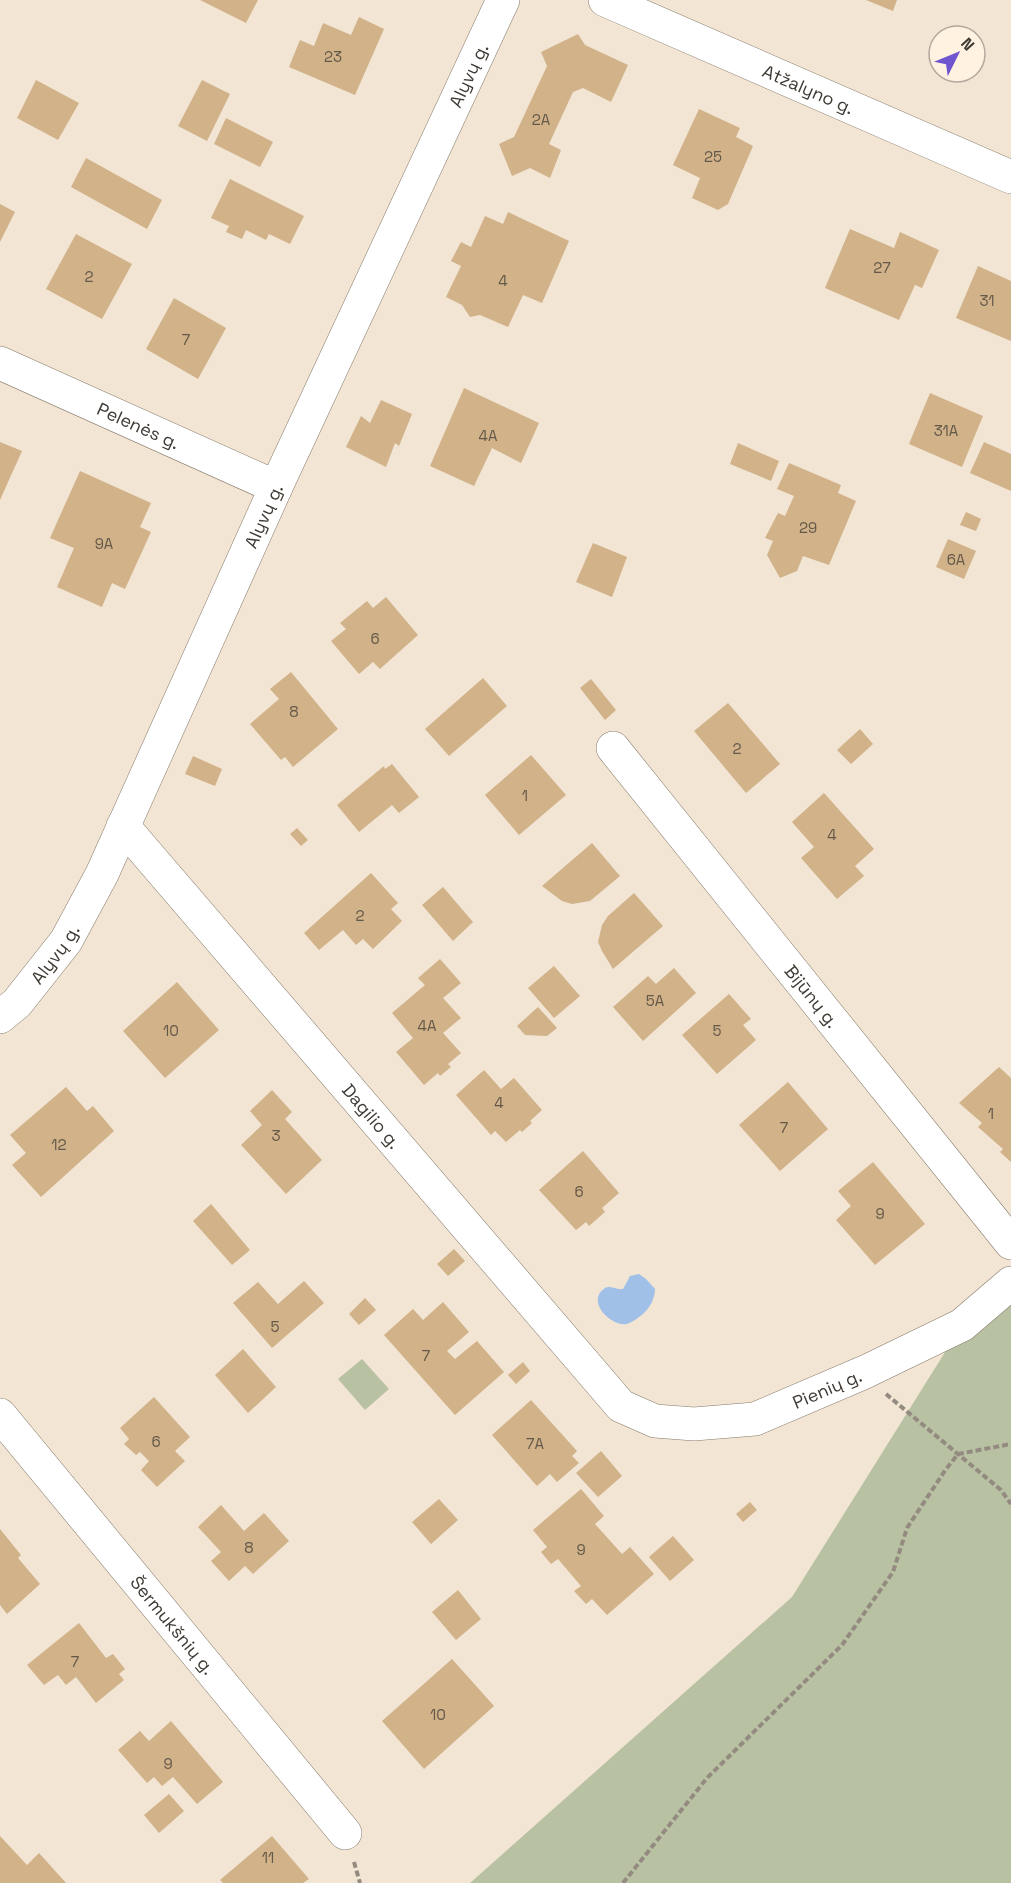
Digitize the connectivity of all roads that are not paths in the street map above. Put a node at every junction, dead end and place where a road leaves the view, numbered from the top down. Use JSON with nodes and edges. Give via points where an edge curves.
{"nodes":[{"id":1,"x":503,"y":0,"type":"edge"},
{"id":2,"x":605,"y":0,"type":"edge"},
{"id":3,"x":1011,"y":177,"type":"edge"},
{"id":4,"x":0,"y":363,"type":"edge"},
{"id":5,"x":276,"y":487,"type":"junction"},
{"id":6,"x":613,"y":748,"type":"dead end"},
{"id":7,"x":123,"y":826,"type":"junction"},
{"id":8,"x":0,"y":1017,"type":"edge"},
{"id":9,"x":1011,"y":1243,"type":"edge"},
{"id":10,"x":1011,"y":1283,"type":"edge"},
{"id":11,"x":621,"y":1406,"type":"joint"},
{"id":12,"x":0,"y":1415,"type":"edge"},
{"id":13,"x":345,"y":1833,"type":"dead end"}],
"edges":[{"from":1,"to":5,"type":"street","name":"Alyvų g."},
{"from":2,"to":3,"type":"street","name":"Atžalyno g."},
{"from":4,"to":5,"type":"street","name":"Pelenės g."},
{"from":5,"to":7,"type":"street","name":"Alyvų g."},
{"from":6,"to":9,"type":"street","name":"Bijūnų g."},
{"from":7,"to":8,"type":"street","name":"Alyvų g.","via":[[66,941]]},
{"from":7,"to":11,"type":"street","name":"Dagilio g."},
{"from":10,"to":11,"type":"street","name":"Pienių g.","via":[[962,1325],[754,1419],[694,1424],[655,1421]]},
{"from":12,"to":13,"type":"street","name":"Šermukšnių g."}]}
